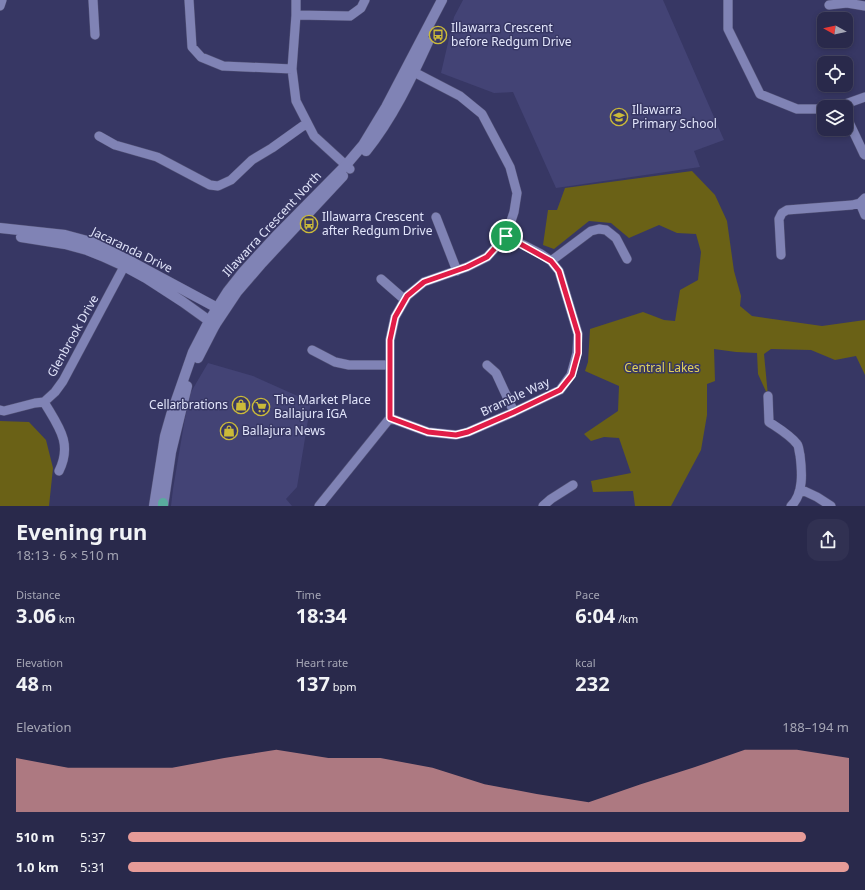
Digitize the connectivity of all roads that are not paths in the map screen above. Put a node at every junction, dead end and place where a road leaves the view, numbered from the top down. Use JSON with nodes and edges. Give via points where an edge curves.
{"nodes":[{"id":1,"x":2,"y":0,"type":"edge"},
{"id":2,"x":94,"y":0,"type":"edge"},
{"id":3,"x":189,"y":0,"type":"edge"},
{"id":4,"x":296,"y":0,"type":"edge"},
{"id":5,"x":365,"y":0,"type":"edge"},
{"id":6,"x":442,"y":0,"type":"edge"},
{"id":7,"x":448,"y":0,"type":"edge"},
{"id":8,"x":728,"y":0,"type":"edge"},
{"id":9,"x":828,"y":5,"type":"dead end"},
{"id":10,"x":0,"y":6,"type":"edge"},
{"id":11,"x":865,"y":6,"type":"edge"},
{"id":12,"x":296,"y":16,"type":"junction"},
{"id":13,"x":95,"y":35,"type":"dead end"},
{"id":14,"x":292,"y":69,"type":"junction"},
{"id":15,"x":410,"y":71,"type":"junction"},
{"id":16,"x":865,"y":97,"type":"edge"},
{"id":17,"x":853,"y":101,"type":"edge"},
{"id":18,"x":817,"y":109,"type":"edge"},
{"id":19,"x":307,"y":123,"type":"junction"},
{"id":20,"x":853,"y":131,"type":"edge"},
{"id":21,"x":99,"y":136,"type":"dead end"},
{"id":22,"x":865,"y":155,"type":"edge"},
{"id":23,"x":348,"y":167,"type":"junction"},
{"id":24,"x":863,"y":200,"type":"edge"},
{"id":25,"x":865,"y":215,"type":"edge"},
{"id":26,"x":436,"y":217,"type":"dead end"},
{"id":27,"x":0,"y":228,"type":"edge"},
{"id":28,"x":0,"y":235,"type":"edge"},
{"id":29,"x":506,"y":236,"type":"junction"},
{"id":30,"x":781,"y":255,"type":"dead end"},
{"id":31,"x":627,"y":259,"type":"dead end"},
{"id":32,"x":551,"y":261,"type":"junction"},
{"id":33,"x":126,"y":263,"type":"junction"},
{"id":34,"x":457,"y":270,"type":"junction"},
{"id":35,"x":381,"y":280,"type":"dead end"},
{"id":36,"x":405,"y":300,"type":"junction"},
{"id":37,"x":220,"y":309,"type":"junction"},
{"id":38,"x":212,"y":323,"type":"junction"},
{"id":39,"x":312,"y":350,"type":"dead end"},
{"id":40,"x":390,"y":365,"type":"junction"},
{"id":41,"x":487,"y":365,"type":"dead end"},
{"id":42,"x":768,"y":396,"type":"dead end"},
{"id":43,"x":44,"y":402,"type":"junction"},
{"id":44,"x":0,"y":410,"type":"edge"},
{"id":45,"x":514,"y":412,"type":"junction"},
{"id":46,"x":390,"y":418,"type":"junction"},
{"id":47,"x":59,"y":472,"type":"dead end"},
{"id":48,"x":573,"y":485,"type":"dead end"},
{"id":49,"x":800,"y":488,"type":"junction"},
{"id":50,"x":161,"y":505,"type":"edge"},
{"id":51,"x":319,"y":506,"type":"edge"},
{"id":52,"x":543,"y":506,"type":"edge"},
{"id":53,"x":791,"y":506,"type":"edge"},
{"id":54,"x":831,"y":506,"type":"edge"}],
"edges":[{"from":1,"to":10,"type":"street"},
{"from":2,"to":13,"type":"street"},
{"from":3,"to":14,"type":"street","via":[[192,47],[201,57],[223,66]]},
{"from":4,"to":12,"type":"street"},
{"from":5,"to":12,"type":"street","via":[[361,8],[350,16]]},
{"from":6,"to":15,"type":"main road","name":"Illawarra Crescent North"},
{"from":7,"to":15,"type":"main road","name":"Illawarra Crescent North"},
{"from":8,"to":18,"type":"street","via":[[728,29],[760,94],[797,109]]},
{"from":9,"to":11,"type":"street","via":[[847,3]]},
{"from":12,"to":14,"type":"street"},
{"from":14,"to":19,"type":"street","via":[[296,101]]},
{"from":15,"to":23,"type":"main road","name":"Illawarra Crescent North"},
{"from":15,"to":29,"type":"street","via":[[460,96],[482,114],[510,167],[517,193]]},
{"from":16,"to":17,"type":"street"},
{"from":19,"to":21,"type":"street","via":[[252,160],[231,180],[218,186],[210,185],[157,157],[115,145]]},
{"from":19,"to":23,"type":"street","via":[[314,136]]},
{"from":20,"to":22,"type":"street"},
{"from":23,"to":37,"type":"main road","name":"Illawarra Crescent North","via":[[275,237],[243,272]]},
{"from":24,"to":25,"type":"street"},
{"from":24,"to":30,"type":"street","via":[[852,205],[782,212],[779,219]]},
{"from":26,"to":34,"type":"street"},
{"from":27,"to":33,"type":"main road","name":"Jacaranda Drive","via":[[65,235],[91,242]]},
{"from":28,"to":33,"type":"main road","name":"Jacaranda Drive","via":[[65,244]]},
{"from":29,"to":32,"type":"street"},
{"from":29,"to":34,"type":"street","via":[[487,257]]},
{"from":31,"to":32,"type":"street","via":[[616,238],[606,230],[599,229],[591,231]]},
{"from":32,"to":45,"type":"street","name":"Bramble Way","via":[[559,271],[578,334],[578,353],[572,375],[560,390]]},
{"from":33,"to":37,"type":"main road","name":"Jacaranda Drive"},
{"from":33,"to":38,"type":"main road","name":"Jacaranda Drive"},
{"from":33,"to":43,"type":"street","name":"Glenbrook Drive","via":[[63,381]]},
{"from":34,"to":36,"type":"street","via":[[424,282]]},
{"from":35,"to":36,"type":"street"},
{"from":36,"to":40,"type":"street","via":[[395,317],[390,340]]},
{"from":37,"to":38,"type":"main road","name":"Illawarra Crescent North"},
{"from":38,"to":50,"type":"main road","name":"Illawarra Crescent North","via":[[188,384]]},
{"from":39,"to":40,"type":"street","via":[[335,362],[349,365]]},
{"from":40,"to":46,"type":"street"},
{"from":41,"to":45,"type":"street","via":[[496,373]]},
{"from":42,"to":49,"type":"street","via":[[769,422],[798,445],[801,466]]},
{"from":43,"to":44,"type":"street"},
{"from":43,"to":47,"type":"street","via":[[57,423],[65,445],[64,462]]},
{"from":45,"to":46,"type":"street","name":"Bramble Way","via":[[456,435],[428,432]]},
{"from":46,"to":51,"type":"street"},
{"from":48,"to":52,"type":"street"},
{"from":49,"to":53,"type":"street"},
{"from":49,"to":54,"type":"street"}]}
